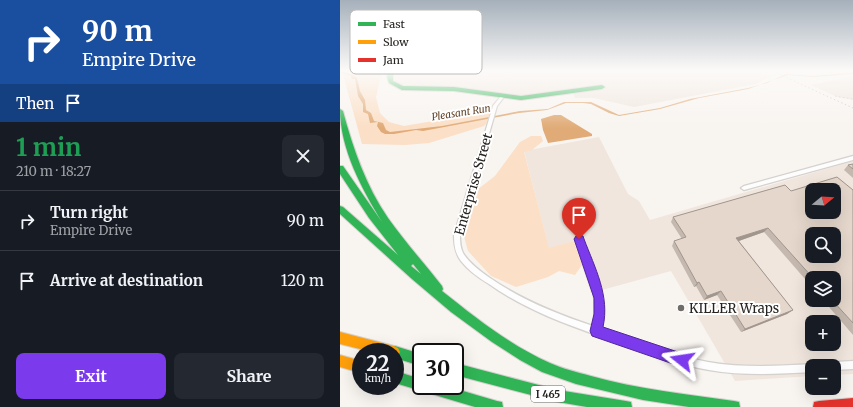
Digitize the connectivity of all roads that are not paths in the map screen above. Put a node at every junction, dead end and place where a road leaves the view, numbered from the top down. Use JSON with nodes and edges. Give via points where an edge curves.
{"nodes":[{"id":1,"x":460,"y":90,"type":"edge"},
{"id":2,"x":582,"y":90,"type":"edge"},
{"id":3,"x":502,"y":97,"type":"junction"},
{"id":4,"x":340,"y":110,"type":"edge"},
{"id":5,"x":853,"y":158,"type":"edge"},
{"id":6,"x":340,"y":168,"type":"edge"},
{"id":7,"x":744,"y":188,"type":"dead end"},
{"id":8,"x":340,"y":209,"type":"edge"},
{"id":9,"x":579,"y":239,"type":"dead end"},
{"id":10,"x":421,"y":280,"type":"junction"},
{"id":11,"x":445,"y":299,"type":"junction"},
{"id":12,"x":596,"y":331,"type":"junction"},
{"id":13,"x":340,"y":338,"type":"edge"},
{"id":14,"x":359,"y":343,"type":"edge"},
{"id":15,"x":340,"y":361,"type":"edge"},
{"id":16,"x":352,"y":364,"type":"edge"},
{"id":17,"x":853,"y":365,"type":"edge"},
{"id":18,"x":841,"y":366,"type":"edge"},
{"id":19,"x":805,"y":368,"type":"edge"},
{"id":20,"x":464,"y":371,"type":"edge"},
{"id":21,"x":455,"y":395,"type":"edge"},
{"id":22,"x":853,"y":404,"type":"edge"},
{"id":23,"x":496,"y":407,"type":"edge"},
{"id":24,"x":626,"y":407,"type":"edge"},
{"id":25,"x":734,"y":407,"type":"edge"},
{"id":26,"x":819,"y":407,"type":"edge"}],
"edges":[{"from":1,"to":3,"type":"main road"},
{"from":2,"to":3,"type":"main road","via":[[529,98]]},
{"from":3,"to":12,"type":"street","name":"Enterprise Street","via":[[492,117],[456,244],[461,256],[490,282],[517,299],[548,315]]},
{"from":4,"to":11,"type":"main road","via":[[349,151],[371,199]]},
{"from":5,"to":7,"type":"street"},
{"from":6,"to":10,"type":"main road","via":[[377,224],[411,264]]},
{"from":8,"to":10,"type":"main road"},
{"from":9,"to":12,"type":"street","via":[[599,298],[600,314]]},
{"from":10,"to":11,"type":"main road"},
{"from":11,"to":25,"type":"main road","via":[[507,346],[552,370],[622,391]]},
{"from":12,"to":19,"type":"street","name":"Enterprise Street","via":[[672,357],[709,366],[758,370]]},
{"from":13,"to":14,"type":"main road"},
{"from":15,"to":16,"type":"main road"},
{"from":17,"to":18,"type":"street"},
{"from":20,"to":24,"type":"main road","number":"I 465","via":[[545,393]]},
{"from":21,"to":23,"type":"main road"},
{"from":22,"to":26,"type":"main road"}]}
